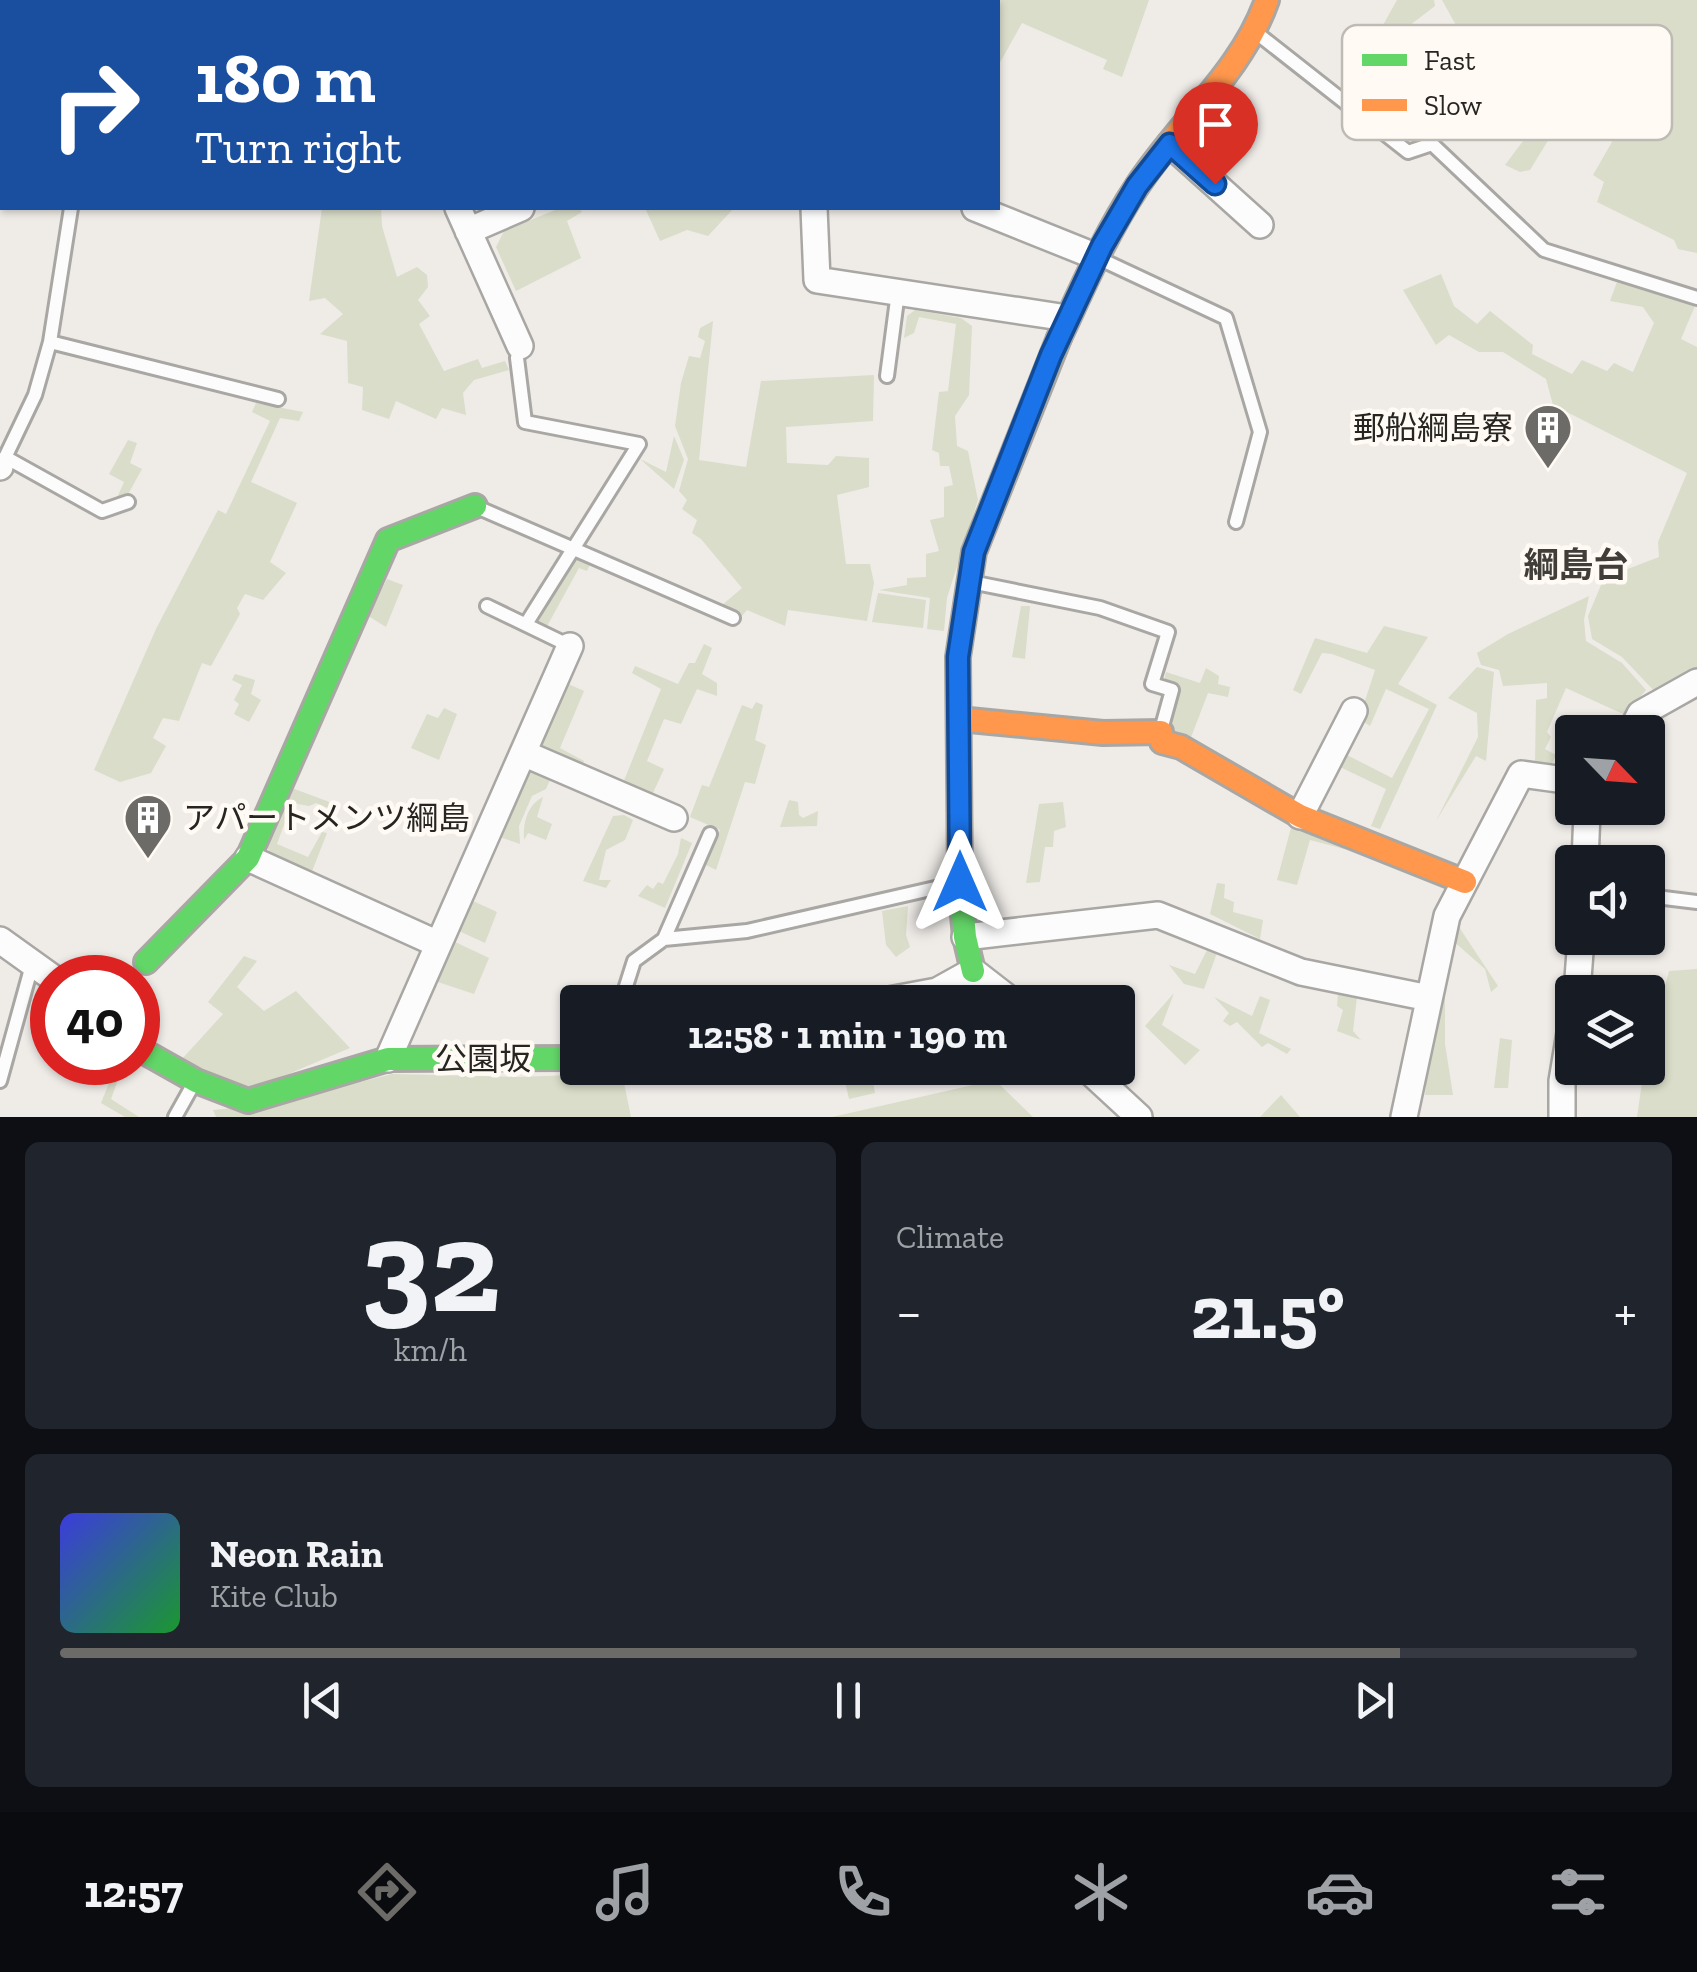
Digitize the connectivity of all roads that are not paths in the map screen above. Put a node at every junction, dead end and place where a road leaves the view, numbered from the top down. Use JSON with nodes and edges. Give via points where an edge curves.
{"nodes":[{"id":1,"x":1267,"y":0,"type":"edge"},
{"id":2,"x":1256,"y":32,"type":"junction"},
{"id":3,"x":1342,"y":100,"type":"edge"},
{"id":4,"x":1393,"y":140,"type":"edge"},
{"id":5,"x":1170,"y":144,"type":"junction"},
{"id":6,"x":71,"y":210,"type":"edge"},
{"id":7,"x":511,"y":210,"type":"edge"},
{"id":8,"x":814,"y":210,"type":"edge"},
{"id":9,"x":980,"y":210,"type":"edge"},
{"id":10,"x":463,"y":220,"type":"edge"},
{"id":11,"x":1260,"y":225,"type":"dead end"},
{"id":12,"x":1096,"y":258,"type":"junction"},
{"id":13,"x":898,"y":292,"type":"junction"},
{"id":14,"x":1697,"y":298,"type":"edge"},
{"id":15,"x":1067,"y":318,"type":"junction"},
{"id":16,"x":50,"y":342,"type":"junction"},
{"id":17,"x":520,"y":346,"type":"joint"},
{"id":18,"x":886,"y":376,"type":"dead end"},
{"id":19,"x":278,"y":399,"type":"dead end"},
{"id":20,"x":1,"y":464,"type":"edge"},
{"id":21,"x":128,"y":502,"type":"dead end"},
{"id":22,"x":475,"y":506,"type":"joint"},
{"id":23,"x":1236,"y":522,"type":"dead end"},
{"id":24,"x":572,"y":546,"type":"junction"},
{"id":25,"x":968,"y":582,"type":"junction"},
{"id":26,"x":487,"y":606,"type":"dead end"},
{"id":27,"x":734,"y":618,"type":"dead end"},
{"id":28,"x":526,"y":624,"type":"junction"},
{"id":29,"x":570,"y":646,"type":"joint"},
{"id":30,"x":1697,"y":682,"type":"edge"},
{"id":31,"x":1354,"y":711,"type":"dead end"},
{"id":32,"x":1640,"y":715,"type":"edge"},
{"id":33,"x":958,"y":719,"type":"junction"},
{"id":34,"x":1160,"y":732,"type":"junction"},
{"id":35,"x":523,"y":753,"type":"junction"},
{"id":36,"x":1555,"y":779,"type":"edge"},
{"id":37,"x":1300,"y":816,"type":"junction"},
{"id":38,"x":674,"y":818,"type":"dead end"},
{"id":39,"x":710,"y":834,"type":"dead end"},
{"id":40,"x":248,"y":858,"type":"junction"},
{"id":41,"x":960,"y":882,"type":"junction"},
{"id":42,"x":1465,"y":882,"type":"junction"},
{"id":43,"x":1665,"y":898,"type":"edge"},
{"id":44,"x":1697,"y":902,"type":"edge"},
{"id":45,"x":965,"y":937,"type":"junction"},
{"id":46,"x":664,"y":939,"type":"junction"},
{"id":47,"x":0,"y":940,"type":"edge"},
{"id":48,"x":438,"y":944,"type":"junction"},
{"id":49,"x":153,"y":955,"type":"edge"},
{"id":50,"x":30,"y":962,"type":"edge"},
{"id":51,"x":973,"y":971,"type":"junction"},
{"id":52,"x":626,"y":985,"type":"edge"},
{"id":53,"x":946,"y":985,"type":"edge"},
{"id":54,"x":991,"y":985,"type":"edge"},
{"id":55,"x":1429,"y":998,"type":"junction"},
{"id":56,"x":30,"y":1002,"type":"edge"},
{"id":57,"x":160,"y":1058,"type":"edge"},
{"id":58,"x":560,"y":1058,"type":"edge"},
{"id":59,"x":388,"y":1059,"type":"junction"},
{"id":60,"x":0,"y":1081,"type":"edge"},
{"id":61,"x":196,"y":1081,"type":"junction"},
{"id":62,"x":1104,"y":1085,"type":"edge"},
{"id":63,"x":1562,"y":1085,"type":"edge"},
{"id":64,"x":175,"y":1117,"type":"edge"},
{"id":65,"x":1139,"y":1117,"type":"edge"},
{"id":66,"x":1404,"y":1117,"type":"edge"},
{"id":67,"x":1562,"y":1117,"type":"edge"}],
"edges":[{"from":1,"to":2,"type":"street"},
{"from":2,"to":3,"type":"lane"},
{"from":2,"to":5,"type":"street"},
{"from":4,"to":14,"type":"lane","via":[[1408,152],[1432,144],[1544,250]]},
{"from":5,"to":11,"type":"street"},
{"from":5,"to":12,"type":"street"},
{"from":6,"to":16,"type":"lane"},
{"from":7,"to":10,"type":"street"},
{"from":8,"to":13,"type":"street","via":[[818,280]]},
{"from":9,"to":12,"type":"street"},
{"from":10,"to":17,"type":"street"},
{"from":12,"to":15,"type":"street"},
{"from":12,"to":23,"type":"lane","via":[[1226,318],[1260,432]]},
{"from":13,"to":15,"type":"street"},
{"from":13,"to":18,"type":"lane"},
{"from":15,"to":25,"type":"street"},
{"from":16,"to":19,"type":"lane"},
{"from":16,"to":20,"type":"lane","via":[[36,395]]},
{"from":17,"to":24,"type":"lane","via":[[525,422],[638,444]]},
{"from":20,"to":21,"type":"lane","via":[[102,511]]},
{"from":22,"to":24,"type":"lane"},
{"from":22,"to":40,"type":"street","via":[[388,540]]},
{"from":24,"to":27,"type":"lane"},
{"from":24,"to":28,"type":"lane"},
{"from":25,"to":33,"type":"street"},
{"from":25,"to":34,"type":"lane","via":[[1100,608],[1168,632],[1152,684],[1172,690]]},
{"from":26,"to":28,"type":"lane"},
{"from":28,"to":29,"type":"lane"},
{"from":29,"to":35,"type":"street"},
{"from":30,"to":32,"type":"street"},
{"from":31,"to":37,"type":"street"},
{"from":33,"to":34,"type":"street"},
{"from":33,"to":41,"type":"street"},
{"from":34,"to":37,"type":"street","via":[[1162,742]]},
{"from":35,"to":38,"type":"street"},
{"from":35,"to":48,"type":"street"},
{"from":36,"to":42,"type":"street","via":[[1521,774]]},
{"from":37,"to":42,"type":"street"},
{"from":39,"to":46,"type":"lane"},
{"from":40,"to":48,"type":"street"},
{"from":40,"to":49,"type":"street"},
{"from":41,"to":45,"type":"street"},
{"from":41,"to":46,"type":"lane","via":[[746,931]]},
{"from":42,"to":55,"type":"street","via":[[1447,916]]},
{"from":43,"to":44,"type":"lane"},
{"from":45,"to":51,"type":"street"},
{"from":45,"to":55,"type":"street","via":[[1158,915],[1300,972]]},
{"from":46,"to":52,"type":"lane","via":[[634,961]]},
{"from":47,"to":50,"type":"street"},
{"from":48,"to":59,"type":"street"},
{"from":51,"to":53,"type":"street"},
{"from":51,"to":54,"type":"street"},
{"from":55,"to":66,"type":"street"},
{"from":56,"to":60,"type":"lane"},
{"from":57,"to":61,"type":"street","name":"公園坂"},
{"from":58,"to":59,"type":"street","name":"公園坂"},
{"from":59,"to":61,"type":"street","name":"公園坂","via":[[248,1102]]},
{"from":61,"to":64,"type":"lane"},
{"from":62,"to":65,"type":"street"},
{"from":63,"to":67,"type":"street"}]}
